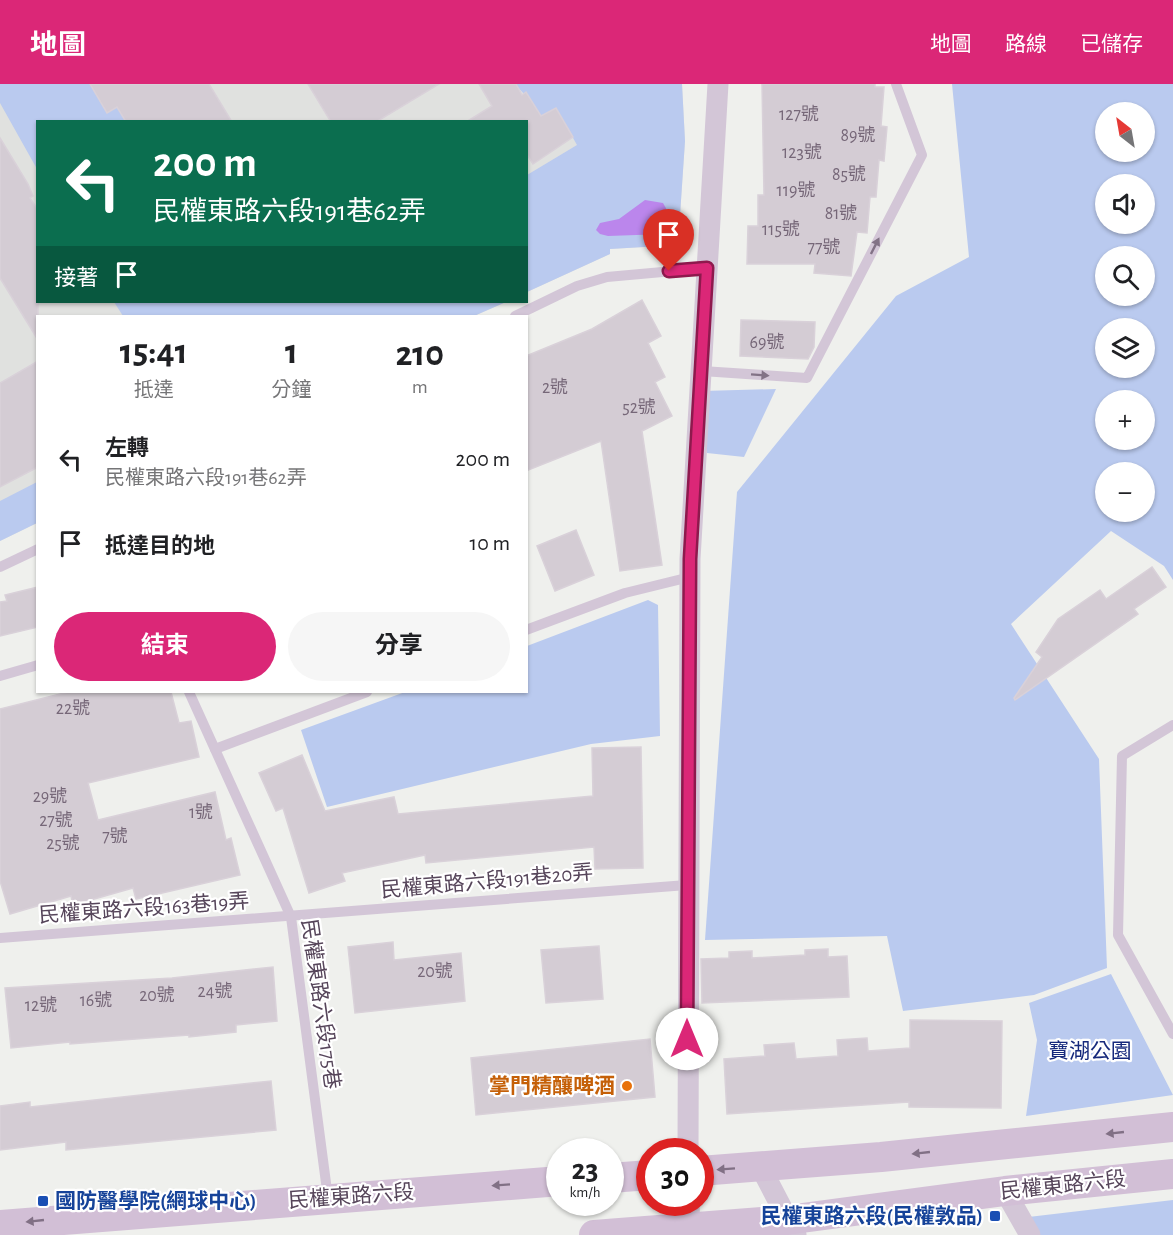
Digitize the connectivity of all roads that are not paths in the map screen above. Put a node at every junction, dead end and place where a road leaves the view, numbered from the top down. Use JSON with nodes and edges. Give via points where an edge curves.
{"nodes":[{"id":1,"x":718,"y":84,"type":"edge"},
{"id":2,"x":896,"y":84,"type":"edge"},
{"id":3,"x":707,"y":268,"type":"junction"},
{"id":4,"x":517,"y":315,"type":"edge"},
{"id":5,"x":702,"y":371,"type":"junction"},
{"id":6,"x":36,"y":550,"type":"edge"},
{"id":7,"x":0,"y":567,"type":"edge"},
{"id":8,"x":690,"y":577,"type":"junction"},
{"id":9,"x":528,"y":629,"type":"edge"},
{"id":10,"x":36,"y":666,"type":"edge"},
{"id":11,"x":0,"y":676,"type":"edge"},
{"id":12,"x":189,"y":693,"type":"edge"},
{"id":13,"x":364,"y":693,"type":"edge"},
{"id":14,"x":1173,"y":725,"type":"edge"},
{"id":15,"x":215,"y":749,"type":"junction"},
{"id":16,"x":687,"y":885,"type":"junction"},
{"id":17,"x":291,"y":917,"type":"junction"},
{"id":18,"x":0,"y":938,"type":"edge"},
{"id":19,"x":1173,"y":1034,"type":"edge"},
{"id":20,"x":1173,"y":1127,"type":"edge"},
{"id":21,"x":688,"y":1138,"type":"edge"},
{"id":22,"x":760,"y":1166,"type":"junction"},
{"id":23,"x":714,"y":1170,"type":"edge"},
{"id":24,"x":1173,"y":1174,"type":"edge"},
{"id":25,"x":546,"y":1182,"type":"edge"},
{"id":26,"x":1005,"y":1191,"type":"junction"},
{"id":27,"x":328,"y":1198,"type":"junction"},
{"id":28,"x":689,"y":1216,"type":"edge"},
{"id":29,"x":0,"y":1225,"type":"edge"},
{"id":30,"x":792,"y":1227,"type":"edge"},
{"id":31,"x":594,"y":1235,"type":"edge"},
{"id":32,"x":1030,"y":1235,"type":"edge"}],
"edges":[{"from":1,"to":3,"type":"street"},
{"from":5,"to":2,"type":"lane","one_way":true,"via":[[807,378],[922,155]]},
{"from":3,"to":4,"type":"lane","via":[[607,277],[577,286]]},
{"from":3,"to":5,"type":"street"},
{"from":5,"to":8,"type":"street"},
{"from":6,"to":7,"type":"lane"},
{"from":8,"to":9,"type":"lane","via":[[625,593]]},
{"from":8,"to":16,"type":"street"},
{"from":10,"to":11,"type":"lane"},
{"from":12,"to":15,"type":"lane","name":"民權東路六段175巷"},
{"from":13,"to":15,"type":"lane"},
{"from":14,"to":19,"type":"lane","via":[[1122,756],[1118,935]]},
{"from":15,"to":17,"type":"lane","name":"民權東路六段175巷"},
{"from":16,"to":17,"type":"lane","name":"民權東路六段191巷20弄"},
{"from":16,"to":21,"type":"street"},
{"from":17,"to":18,"type":"lane","name":"民權東路六段163巷19弄"},
{"from":17,"to":27,"type":"lane","name":"民權東路六段175巷"},
{"from":20,"to":22,"type":"main road","one_way":true},
{"from":22,"to":23,"type":"main road","one_way":true},
{"from":22,"to":30,"type":"street"},
{"from":24,"to":26,"type":"main road","name":"民權東路六段"},
{"from":25,"to":27,"type":"main road","name":"民權東路六段","one_way":true},
{"from":26,"to":30,"type":"main road","name":"民權東路六段"},
{"from":26,"to":32,"type":"street"},
{"from":27,"to":29,"type":"main road","name":"民權東路六段","one_way":true},
{"from":28,"to":30,"type":"main road","name":"民權東路六段"},
{"from":28,"to":31,"type":"main road","name":"民權東路六段"}]}
